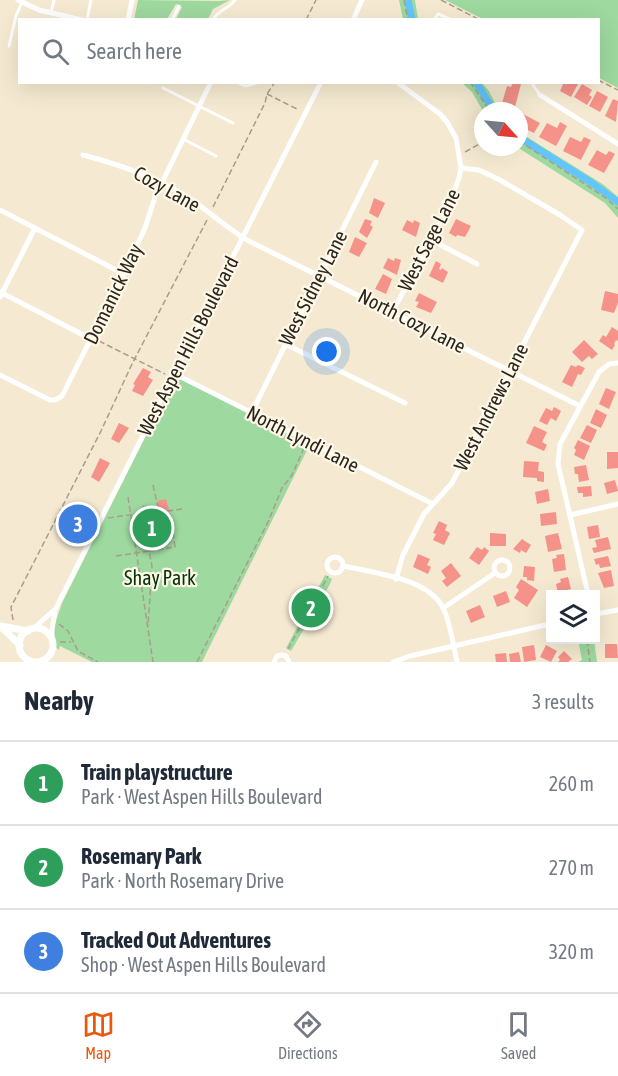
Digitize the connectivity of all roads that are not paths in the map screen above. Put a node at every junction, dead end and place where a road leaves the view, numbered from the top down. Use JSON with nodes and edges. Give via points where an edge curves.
{"nodes":[{"id":1,"x":54,"y":0,"type":"edge"},
{"id":2,"x":91,"y":0,"type":"edge"},
{"id":3,"x":132,"y":0,"type":"edge"},
{"id":4,"x":235,"y":0,"type":"edge"},
{"id":5,"x":362,"y":0,"type":"edge"},
{"id":6,"x":21,"y":1,"type":"edge"},
{"id":7,"x":179,"y":6,"type":"dead end"},
{"id":8,"x":52,"y":16,"type":"edge"},
{"id":9,"x":67,"y":18,"type":"edge"},
{"id":10,"x":87,"y":18,"type":"edge"},
{"id":11,"x":128,"y":18,"type":"edge"},
{"id":12,"x":173,"y":18,"type":"edge"},
{"id":13,"x":214,"y":18,"type":"edge"},
{"id":14,"x":354,"y":18,"type":"edge"},
{"id":15,"x":9,"y":46,"type":"dead end"},
{"id":16,"x":211,"y":84,"type":"edge"},
{"id":17,"x":320,"y":84,"type":"edge"},
{"id":18,"x":400,"y":84,"type":"edge"},
{"id":19,"x":532,"y":84,"type":"edge"},
{"id":20,"x":163,"y":88,"type":"dead end"},
{"id":21,"x":540,"y":95,"type":"joint"},
{"id":22,"x":200,"y":107,"type":"junction"},
{"id":23,"x":233,"y":123,"type":"dead end"},
{"id":24,"x":183,"y":139,"type":"junction"},
{"id":25,"x":618,"y":144,"type":"edge"},
{"id":26,"x":83,"y":155,"type":"dead end"},
{"id":27,"x":216,"y":156,"type":"dead end"},
{"id":28,"x":376,"y":162,"type":"dead end"},
{"id":29,"x":461,"y":168,"type":"junction"},
{"id":30,"x":162,"y":183,"type":"junction"},
{"id":31,"x":0,"y":210,"type":"edge"},
{"id":32,"x":35,"y":228,"type":"junction"},
{"id":33,"x":243,"y":238,"type":"junction"},
{"id":34,"x":431,"y":240,"type":"junction"},
{"id":35,"x":477,"y":264,"type":"dead end"},
{"id":36,"x":124,"y":274,"type":"junction"},
{"id":37,"x":320,"y":275,"type":"junction"},
{"id":38,"x":1,"y":294,"type":"edge"},
{"id":39,"x":393,"y":311,"type":"junction"},
{"id":40,"x":91,"y":339,"type":"junction"},
{"id":41,"x":285,"y":344,"type":"junction"},
{"id":42,"x":618,"y":363,"type":"edge"},
{"id":43,"x":509,"y":371,"type":"junction"},
{"id":44,"x":175,"y":374,"type":"junction"},
{"id":45,"x":0,"y":375,"type":"edge"},
{"id":46,"x":405,"y":402,"type":"dead end"},
{"id":47,"x":580,"y":406,"type":"junction"},
{"id":48,"x":251,"y":414,"type":"junction"},
{"id":49,"x":431,"y":503,"type":"junction"},
{"id":50,"x":618,"y":504,"type":"edge"},
{"id":51,"x":570,"y":514,"type":"junction"},
{"id":52,"x":344,"y":566,"type":"dead end"},
{"id":53,"x":495,"y":573,"type":"dead end"},
{"id":54,"x":396,"y":579,"type":"junction"},
{"id":55,"x":587,"y":590,"type":"edge"},
{"id":56,"x":443,"y":608,"type":"junction"},
{"id":57,"x":55,"y":610,"type":"junction"},
{"id":58,"x":618,"y":610,"type":"edge"},
{"id":59,"x":600,"y":613,"type":"edge"},
{"id":60,"x":546,"y":625,"type":"edge"},
{"id":61,"x":1,"y":626,"type":"edge"},
{"id":62,"x":30,"y":630,"type":"junction"},
{"id":63,"x":51,"y":637,"type":"junction"},
{"id":64,"x":20,"y":645,"type":"junction"},
{"id":65,"x":453,"y":646,"type":"junction"},
{"id":66,"x":23,"y":659,"type":"edge"},
{"id":67,"x":274,"y":662,"type":"edge"},
{"id":68,"x":289,"y":662,"type":"edge"},
{"id":69,"x":393,"y":662,"type":"edge"},
{"id":70,"x":457,"y":662,"type":"edge"}],
"edges":[{"from":1,"to":8,"type":"lane"},
{"from":2,"to":10,"type":"lane"},
{"from":3,"to":11,"type":"street"},
{"from":4,"to":13,"type":"lane"},
{"from":5,"to":14,"type":"street"},
{"from":6,"to":8,"type":"street"},
{"from":6,"to":15,"type":"lane"},
{"from":7,"to":12,"type":"lane"},
{"from":8,"to":9,"type":"street"},
{"from":16,"to":22,"type":"street","name":"Domanick Way"},
{"from":17,"to":33,"type":"street","name":"West Aspen Hills Boulevard"},
{"from":18,"to":29,"type":"street","via":[[440,114],[456,138]]},
{"from":19,"to":21,"type":"lane"},
{"from":20,"to":22,"type":"lane"},
{"from":21,"to":25,"type":"street"},
{"from":22,"to":23,"type":"lane"},
{"from":22,"to":24,"type":"street","name":"Domanick Way"},
{"from":24,"to":27,"type":"lane"},
{"from":24,"to":30,"type":"street","name":"Domanick Way"},
{"from":26,"to":30,"type":"street","name":"Cozy Lane"},
{"from":28,"to":37,"type":"street","name":"West Sidney Lane"},
{"from":29,"to":34,"type":"street","name":"West Sage Lane","via":[[456,189]]},
{"from":29,"to":43,"type":"street","name":"West Andrews Lane","via":[[479,170],[500,180],[582,230]]},
{"from":30,"to":33,"type":"street","name":"Cozy Lane"},
{"from":30,"to":36,"type":"street","name":"Domanick Way"},
{"from":31,"to":32,"type":"street"},
{"from":32,"to":36,"type":"street"},
{"from":32,"to":38,"type":"street"},
{"from":33,"to":37,"type":"street","name":"North Cozy Lane"},
{"from":33,"to":44,"type":"street","name":"West Aspen Hills Boulevard"},
{"from":34,"to":35,"type":"street"},
{"from":34,"to":39,"type":"street","name":"West Sage Lane"},
{"from":36,"to":40,"type":"street","name":"Domanick Way"},
{"from":37,"to":39,"type":"street","name":"North Cozy Lane"},
{"from":37,"to":41,"type":"street","name":"West Sidney Lane"},
{"from":38,"to":40,"type":"street"},
{"from":39,"to":43,"type":"street","name":"North Cozy Lane"},
{"from":40,"to":45,"type":"street","name":"Domanick Way","via":[[63,394],[56,400]]},
{"from":41,"to":46,"type":"street"},
{"from":41,"to":48,"type":"street","name":"West Sidney Lane"},
{"from":42,"to":47,"type":"street","via":[[599,372]]},
{"from":43,"to":47,"type":"street","name":"North Cozy Lane"},
{"from":43,"to":49,"type":"street","name":"West Andrews Lane","via":[[452,483]]},
{"from":44,"to":48,"type":"street","name":"North Lyndi Lane"},
{"from":44,"to":57,"type":"street","name":"West Aspen Hills Boulevard"},
{"from":47,"to":51,"type":"street","via":[[558,455]]},
{"from":48,"to":49,"type":"street","name":"North Lyndi Lane"},
{"from":49,"to":54,"type":"street","name":"West Andrews Lane","via":[[413,533]]},
{"from":50,"to":51,"type":"street"},
{"from":51,"to":55,"type":"street"},
{"from":52,"to":54,"type":"street"},
{"from":53,"to":56,"type":"street"},
{"from":54,"to":56,"type":"street","via":[[428,591]]},
{"from":56,"to":65,"type":"street"},
{"from":57,"to":62,"type":"street"},
{"from":57,"to":63,"type":"street"},
{"from":58,"to":59,"type":"street"},
{"from":60,"to":65,"type":"street"},
{"from":61,"to":62,"type":"street"},
{"from":61,"to":64,"type":"street"},
{"from":62,"to":63,"type":"street","via":[[44,630]]},
{"from":62,"to":64,"type":"street"},
{"from":63,"to":66,"type":"street","via":[[53,647],[46,659]]},
{"from":64,"to":66,"type":"street"},
{"from":65,"to":69,"type":"street"},
{"from":65,"to":70,"type":"street"},
{"from":67,"to":68,"type":"street","via":[[282,654]]}]}
